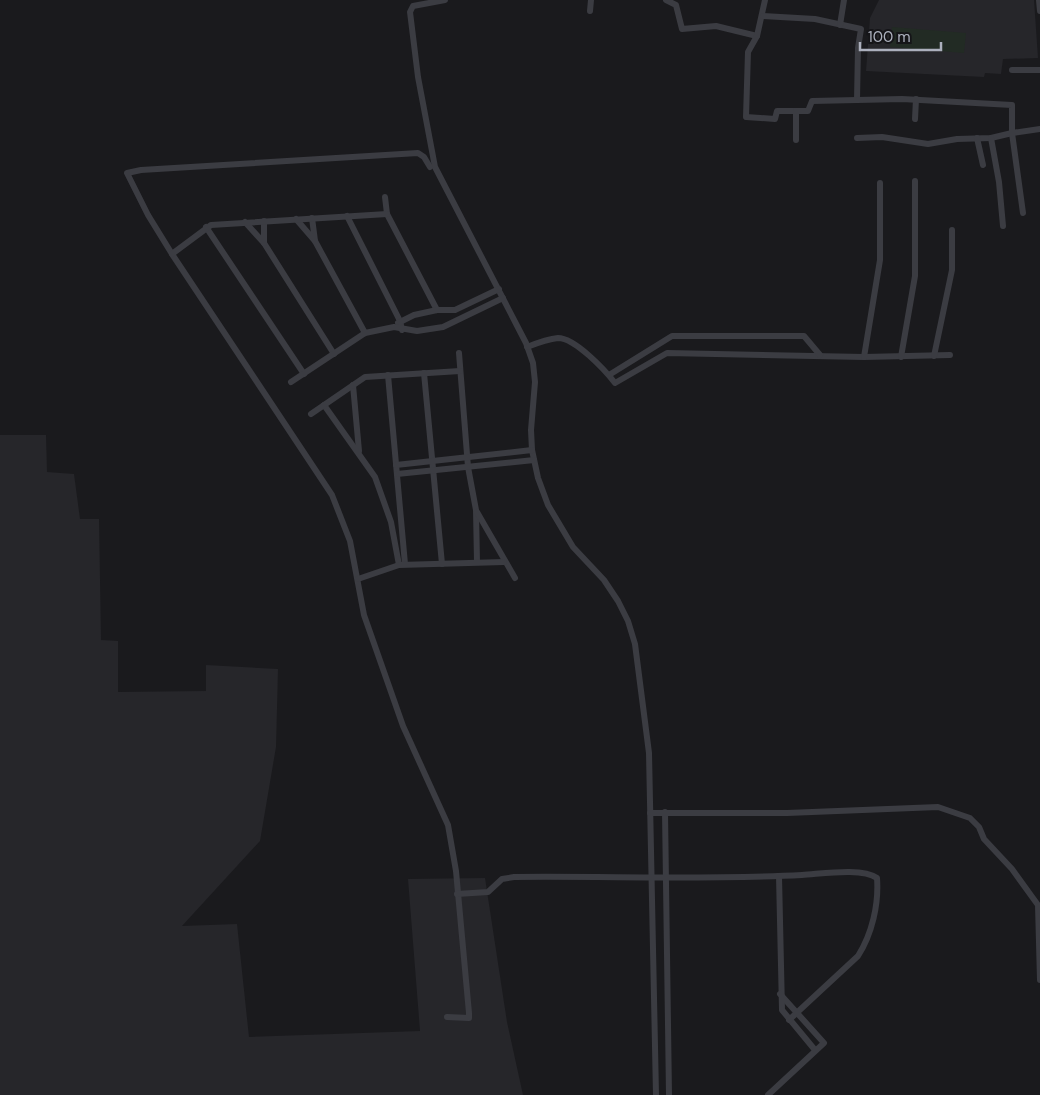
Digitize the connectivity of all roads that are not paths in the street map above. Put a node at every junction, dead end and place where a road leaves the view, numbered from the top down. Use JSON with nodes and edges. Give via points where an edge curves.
{"nodes":[{"id":1,"x":445,"y":0,"type":"edge"},
{"id":2,"x":591,"y":0,"type":"edge"},
{"id":3,"x":764,"y":0,"type":"edge"},
{"id":4,"x":844,"y":0,"type":"edge"},
{"id":5,"x":1039,"y":0,"type":"edge"},
{"id":6,"x":672,"y":2,"type":"edge"},
{"id":7,"x":1040,"y":10,"type":"edge"},
{"id":8,"x":590,"y":11,"type":"dead end"},
{"id":9,"x":763,"y":16,"type":"junction"},
{"id":10,"x":840,"y":24,"type":"junction"},
{"id":11,"x":757,"y":36,"type":"junction"},
{"id":12,"x":1012,"y":70,"type":"dead end"},
{"id":13,"x":1040,"y":70,"type":"edge"},
{"id":14,"x":916,"y":99,"type":"junction"},
{"id":15,"x":858,"y":100,"type":"junction"},
{"id":16,"x":796,"y":111,"type":"junction"},
{"id":17,"x":916,"y":119,"type":"dead end"},
{"id":18,"x":1040,"y":129,"type":"edge"},
{"id":19,"x":1012,"y":132,"type":"junction"},
{"id":20,"x":857,"y":138,"type":"dead end"},
{"id":21,"x":977,"y":138,"type":"junction"},
{"id":22,"x":992,"y":138,"type":"junction"},
{"id":23,"x":796,"y":140,"type":"dead end"},
{"id":24,"x":983,"y":164,"type":"dead end"},
{"id":25,"x":430,"y":167,"type":"dead end"},
{"id":26,"x":915,"y":181,"type":"dead end"},
{"id":27,"x":880,"y":183,"type":"dead end"},
{"id":28,"x":385,"y":197,"type":"dead end"},
{"id":29,"x":1024,"y":213,"type":"dead end"},
{"id":30,"x":387,"y":214,"type":"junction"},
{"id":31,"x":347,"y":216,"type":"junction"},
{"id":32,"x":312,"y":218,"type":"junction"},
{"id":33,"x":296,"y":219,"type":"junction"},
{"id":34,"x":264,"y":221,"type":"junction"},
{"id":35,"x":245,"y":222,"type":"junction"},
{"id":36,"x":1003,"y":226,"type":"dead end"},
{"id":37,"x":206,"y":227,"type":"junction"},
{"id":38,"x":952,"y":230,"type":"dead end"},
{"id":39,"x":315,"y":241,"type":"junction"},
{"id":40,"x":264,"y":243,"type":"junction"},
{"id":41,"x":172,"y":254,"type":"junction"},
{"id":42,"x":499,"y":289,"type":"junction"},
{"id":43,"x":503,"y":298,"type":"junction"},
{"id":44,"x":437,"y":310,"type":"junction"},
{"id":45,"x":455,"y":310,"type":"junction"},
{"id":46,"x":460,"y":320,"type":"junction"},
{"id":47,"x":400,"y":322,"type":"junction"},
{"id":48,"x":394,"y":327,"type":"junction"},
{"id":49,"x":402,"y":330,"type":"junction"},
{"id":50,"x":365,"y":333,"type":"junction"},
{"id":51,"x":661,"y":343,"type":"junction"},
{"id":52,"x":527,"y":347,"type":"junction"},
{"id":53,"x":459,"y":353,"type":"dead end"},
{"id":54,"x":667,"y":353,"type":"junction"},
{"id":55,"x":334,"y":354,"type":"junction"},
{"id":56,"x":820,"y":355,"type":"junction"},
{"id":57,"x":950,"y":355,"type":"dead end"},
{"id":58,"x":934,"y":356,"type":"junction"},
{"id":59,"x":864,"y":357,"type":"junction"},
{"id":60,"x":901,"y":357,"type":"junction"},
{"id":61,"x":460,"y":371,"type":"junction"},
{"id":62,"x":424,"y":373,"type":"junction"},
{"id":63,"x":304,"y":374,"type":"junction"},
{"id":64,"x":388,"y":375,"type":"junction"},
{"id":65,"x":609,"y":375,"type":"junction"},
{"id":66,"x":291,"y":382,"type":"dead end"},
{"id":67,"x":353,"y":385,"type":"junction"},
{"id":68,"x":324,"y":405,"type":"junction"},
{"id":69,"x":310,"y":414,"type":"dead end"},
{"id":70,"x":532,"y":450,"type":"junction"},
{"id":71,"x":359,"y":453,"type":"junction"},
{"id":72,"x":468,"y":457,"type":"junction"},
{"id":73,"x":534,"y":460,"type":"junction"},
{"id":74,"x":432,"y":461,"type":"junction"},
{"id":75,"x":396,"y":465,"type":"junction"},
{"id":76,"x":468,"y":467,"type":"junction"},
{"id":77,"x":433,"y":470,"type":"junction"},
{"id":78,"x":397,"y":474,"type":"junction"},
{"id":79,"x":476,"y":510,"type":"junction"},
{"id":80,"x":476,"y":562,"type":"junction"},
{"id":81,"x":504,"y":562,"type":"junction"},
{"id":82,"x":442,"y":564,"type":"junction"},
{"id":83,"x":402,"y":565,"type":"junction"},
{"id":84,"x":515,"y":578,"type":"dead end"},
{"id":85,"x":358,"y":579,"type":"junction"},
{"id":86,"x":665,"y":813,"type":"junction"},
{"id":87,"x":650,"y":814,"type":"junction"},
{"id":88,"x":651,"y":876,"type":"junction"},
{"id":89,"x":666,"y":876,"type":"junction"},
{"id":90,"x":779,"y":876,"type":"junction"},
{"id":91,"x":457,"y":894,"type":"junction"},
{"id":92,"x":1040,"y":980,"type":"edge"},
{"id":93,"x":780,"y":994,"type":"junction"},
{"id":94,"x":797,"y":1012,"type":"junction"},
{"id":95,"x":447,"y":1017,"type":"dead end"},
{"id":96,"x":789,"y":1020,"type":"junction"},
{"id":97,"x":815,"y":1050,"type":"junction"},
{"id":98,"x":656,"y":1095,"type":"edge"},
{"id":99,"x":669,"y":1095,"type":"edge"},
{"id":100,"x":768,"y":1095,"type":"edge"}],
"edges":[{"from":1,"to":42,"type":"street","via":[[418,3],[410,12],[426,127],[435,167]]},
{"from":2,"to":8,"type":"street"},
{"from":3,"to":9,"type":"street"},
{"from":4,"to":10,"type":"street"},
{"from":5,"to":7,"type":"street"},
{"from":6,"to":11,"type":"street","via":[[682,29],[716,26]]},
{"from":9,"to":10,"type":"street"},
{"from":9,"to":11,"type":"street"},
{"from":10,"to":15,"type":"street","via":[[862,30],[858,48]]},
{"from":11,"to":16,"type":"street","via":[[748,52],[746,118],[775,119],[777,111]]},
{"from":12,"to":13,"type":"street"},
{"from":14,"to":15,"type":"street"},
{"from":14,"to":17,"type":"street"},
{"from":14,"to":19,"type":"street","via":[[1012,105]]},
{"from":15,"to":16,"type":"street","via":[[812,101],[808,111]]},
{"from":16,"to":23,"type":"street"},
{"from":18,"to":19,"type":"street"},
{"from":19,"to":22,"type":"street"},
{"from":19,"to":29,"type":"street"},
{"from":20,"to":21,"type":"street","via":[[882,137],[928,144]]},
{"from":21,"to":22,"type":"street"},
{"from":21,"to":24,"type":"street"},
{"from":22,"to":36,"type":"street"},
{"from":25,"to":41,"type":"street","via":[[424,156],[418,153],[127,173]]},
{"from":26,"to":60,"type":"street","via":[[915,276]]},
{"from":27,"to":59,"type":"street","via":[[880,260]]},
{"from":28,"to":30,"type":"street"},
{"from":30,"to":31,"type":"street"},
{"from":30,"to":44,"type":"street"},
{"from":31,"to":32,"type":"street"},
{"from":31,"to":47,"type":"street"},
{"from":32,"to":33,"type":"street"},
{"from":32,"to":39,"type":"street"},
{"from":33,"to":34,"type":"street"},
{"from":33,"to":39,"type":"street"},
{"from":34,"to":35,"type":"street"},
{"from":34,"to":40,"type":"street"},
{"from":35,"to":37,"type":"street"},
{"from":35,"to":40,"type":"street"},
{"from":37,"to":41,"type":"street"},
{"from":37,"to":63,"type":"street"},
{"from":38,"to":58,"type":"street","via":[[952,270]]},
{"from":39,"to":50,"type":"street"},
{"from":40,"to":55,"type":"street"},
{"from":41,"to":85,"type":"street","via":[[332,495],[350,541]]},
{"from":42,"to":43,"type":"street"},
{"from":42,"to":45,"type":"street"},
{"from":43,"to":46,"type":"street"},
{"from":43,"to":52,"type":"street"},
{"from":44,"to":45,"type":"street"},
{"from":44,"to":47,"type":"street"},
{"from":45,"to":46,"type":"street"},
{"from":46,"to":49,"type":"street","via":[[428,330]]},
{"from":47,"to":48,"type":"street"},
{"from":47,"to":49,"type":"street"},
{"from":48,"to":49,"type":"street"},
{"from":48,"to":50,"type":"street"},
{"from":50,"to":55,"type":"street"},
{"from":51,"to":54,"type":"street"},
{"from":51,"to":56,"type":"street","via":[[672,336],[804,336]]},
{"from":51,"to":65,"type":"street"},
{"from":52,"to":65,"type":"street","via":[[559,338],[572,342]]},
{"from":52,"to":70,"type":"street","via":[[535,382]]},
{"from":53,"to":61,"type":"street"},
{"from":54,"to":56,"type":"street"},
{"from":54,"to":65,"type":"street","via":[[615,383]]},
{"from":55,"to":63,"type":"street"},
{"from":56,"to":59,"type":"street"},
{"from":57,"to":58,"type":"street"},
{"from":58,"to":60,"type":"street"},
{"from":59,"to":60,"type":"street"},
{"from":61,"to":62,"type":"street"},
{"from":61,"to":72,"type":"street"},
{"from":62,"to":64,"type":"street"},
{"from":62,"to":74,"type":"street"},
{"from":63,"to":66,"type":"street"},
{"from":64,"to":67,"type":"street","via":[[365,377]]},
{"from":64,"to":75,"type":"street"},
{"from":67,"to":68,"type":"street"},
{"from":67,"to":71,"type":"street"},
{"from":68,"to":69,"type":"street"},
{"from":68,"to":71,"type":"street"},
{"from":70,"to":72,"type":"street"},
{"from":70,"to":73,"type":"street"},
{"from":71,"to":83,"type":"street","via":[[375,477],[384,499]]},
{"from":72,"to":74,"type":"street"},
{"from":72,"to":76,"type":"street"},
{"from":73,"to":76,"type":"street"},
{"from":73,"to":87,"type":"street","via":[[548,505],[560,529],[604,580],[628,621],[635,644],[649,753]]},
{"from":74,"to":75,"type":"street"},
{"from":74,"to":77,"type":"street"},
{"from":75,"to":78,"type":"street"},
{"from":76,"to":77,"type":"street"},
{"from":76,"to":79,"type":"street"},
{"from":77,"to":78,"type":"street"},
{"from":77,"to":82,"type":"street"},
{"from":78,"to":83,"type":"street"},
{"from":79,"to":80,"type":"street"},
{"from":79,"to":81,"type":"street"},
{"from":80,"to":81,"type":"street"},
{"from":80,"to":82,"type":"street"},
{"from":81,"to":84,"type":"street"},
{"from":82,"to":83,"type":"street"},
{"from":83,"to":85,"type":"street"},
{"from":85,"to":91,"type":"street","via":[[364,615],[403,726],[450,834]]},
{"from":86,"to":87,"type":"street"},
{"from":86,"to":89,"type":"street"},
{"from":86,"to":92,"type":"street","via":[[787,813],[938,806],[970,818],[1038,905]]},
{"from":87,"to":88,"type":"street"},
{"from":88,"to":89,"type":"street"},
{"from":88,"to":91,"type":"street","via":[[514,877],[502,879],[488,892]]},
{"from":88,"to":98,"type":"street"},
{"from":89,"to":90,"type":"street"},
{"from":89,"to":99,"type":"street"},
{"from":90,"to":93,"type":"street"},
{"from":90,"to":94,"type":"street","via":[[856,872],[872,874],[876,878],[877,899],[866,944],[858,956]]},
{"from":91,"to":95,"type":"street","via":[[469,1018]]},
{"from":93,"to":94,"type":"street"},
{"from":93,"to":96,"type":"street","via":[[782,1010]]},
{"from":94,"to":96,"type":"street"},
{"from":94,"to":97,"type":"street","via":[[824,1042]]},
{"from":96,"to":97,"type":"street"},
{"from":97,"to":100,"type":"street"}]}
